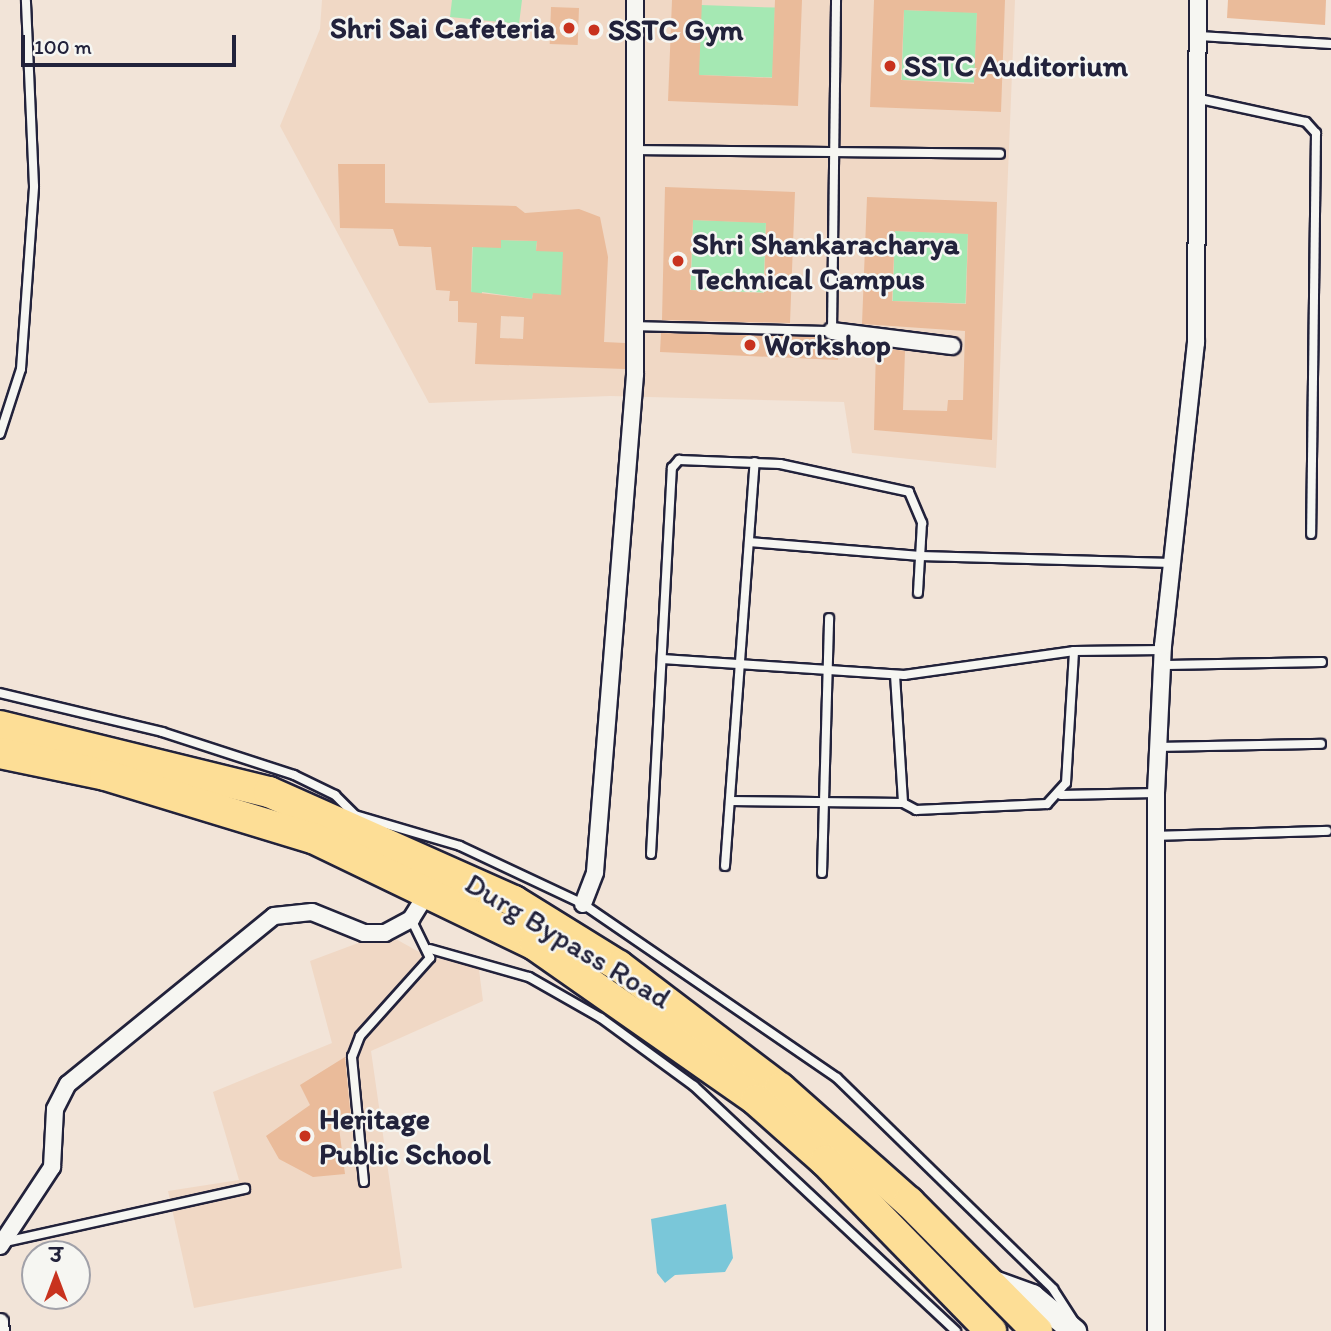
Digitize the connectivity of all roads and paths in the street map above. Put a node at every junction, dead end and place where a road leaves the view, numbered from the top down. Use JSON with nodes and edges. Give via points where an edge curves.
{"nodes":[{"id":1,"x":26,"y":0,"type":"edge"},
{"id":2,"x":635,"y":0,"type":"edge"},
{"id":3,"x":836,"y":0,"type":"edge"},
{"id":4,"x":1198,"y":0,"type":"edge"},
{"id":5,"x":1199,"y":36,"type":"junction"},
{"id":6,"x":1331,"y":44,"type":"edge"},
{"id":7,"x":1200,"y":99,"type":"junction"},
{"id":8,"x":635,"y":150,"type":"junction"},
{"id":9,"x":834,"y":153,"type":"junction"},
{"id":10,"x":1000,"y":154,"type":"dead end"},
{"id":11,"x":635,"y":326,"type":"junction"},
{"id":12,"x":832,"y":331,"type":"junction"},
{"id":13,"x":952,"y":346,"type":"dead end"},
{"id":14,"x":0,"y":434,"type":"edge"},
{"id":15,"x":755,"y":462,"type":"junction"},
{"id":16,"x":1311,"y":534,"type":"dead end"},
{"id":17,"x":749,"y":542,"type":"junction"},
{"id":18,"x":920,"y":556,"type":"junction"},
{"id":19,"x":1175,"y":563,"type":"junction"},
{"id":20,"x":918,"y":593,"type":"dead end"},
{"id":21,"x":829,"y":618,"type":"dead end"},
{"id":22,"x":1074,"y":651,"type":"junction"},
{"id":23,"x":1164,"y":658,"type":"junction"},
{"id":24,"x":662,"y":659,"type":"junction"},
{"id":25,"x":1322,"y":662,"type":"dead end"},
{"id":26,"x":739,"y":665,"type":"junction"},
{"id":27,"x":829,"y":671,"type":"junction"},
{"id":28,"x":895,"y":675,"type":"junction"},
{"id":29,"x":0,"y":693,"type":"edge"},
{"id":30,"x":0,"y":726,"type":"edge"},
{"id":31,"x":1321,"y":744,"type":"dead end"},
{"id":32,"x":1160,"y":747,"type":"junction"},
{"id":33,"x":0,"y":753,"type":"edge"},
{"id":34,"x":1156,"y":793,"type":"junction"},
{"id":35,"x":1061,"y":795,"type":"junction"},
{"id":36,"x":730,"y":801,"type":"junction"},
{"id":37,"x":825,"y":802,"type":"junction"},
{"id":38,"x":903,"y":803,"type":"junction"},
{"id":39,"x":360,"y":823,"type":"junction"},
{"id":40,"x":1327,"y":831,"type":"dead end"},
{"id":41,"x":1156,"y":836,"type":"junction"},
{"id":42,"x":651,"y":854,"type":"dead end"},
{"id":43,"x":725,"y":866,"type":"dead end"},
{"id":44,"x":822,"y":873,"type":"dead end"},
{"id":45,"x":428,"y":892,"type":"junction"},
{"id":46,"x":583,"y":904,"type":"junction"},
{"id":47,"x":411,"y":919,"type":"junction"},
{"id":48,"x":429,"y":949,"type":"junction"},
{"id":49,"x":364,"y":1182,"type":"dead end"},
{"id":50,"x":245,"y":1189,"type":"dead end"},
{"id":51,"x":0,"y":1244,"type":"edge"},
{"id":52,"x":981,"y":1277,"type":"junction"},
{"id":53,"x":0,"y":1322,"type":"edge"},
{"id":54,"x":1,"y":1331,"type":"edge"},
{"id":55,"x":956,"y":1331,"type":"edge"},
{"id":56,"x":991,"y":1331,"type":"edge"},
{"id":57,"x":1037,"y":1331,"type":"edge"},
{"id":58,"x":1076,"y":1331,"type":"edge"},
{"id":59,"x":1156,"y":1331,"type":"edge"}],
"edges":[{"from":1,"to":14,"type":"lane","via":[[34,186],[21,369]]},
{"from":2,"to":8,"type":"street"},
{"from":3,"to":9,"type":"lane"},
{"from":4,"to":5,"type":"street"},
{"from":5,"to":6,"type":"lane"},
{"from":5,"to":7,"type":"street"},
{"from":7,"to":16,"type":"lane","via":[[1306,122],[1317,133]]},
{"from":7,"to":19,"type":"street","via":[[1196,343]]},
{"from":8,"to":9,"type":"lane"},
{"from":8,"to":11,"type":"street"},
{"from":9,"to":10,"type":"lane"},
{"from":9,"to":12,"type":"lane"},
{"from":11,"to":12,"type":"lane"},
{"from":11,"to":46,"type":"street","via":[[635,374],[595,872]]},
{"from":12,"to":13,"type":"street"},
{"from":15,"to":17,"type":"lane"},
{"from":15,"to":18,"type":"lane","via":[[909,492],[919,503]]},
{"from":15,"to":24,"type":"lane","via":[[694,456],[672,468]]},
{"from":17,"to":18,"type":"lane"},
{"from":17,"to":26,"type":"lane"},
{"from":18,"to":19,"type":"lane"},
{"from":18,"to":20,"type":"lane"},
{"from":19,"to":23,"type":"street"},
{"from":21,"to":27,"type":"lane"},
{"from":22,"to":23,"type":"lane"},
{"from":22,"to":28,"type":"lane"},
{"from":22,"to":35,"type":"lane","via":[[1070,757]]},
{"from":23,"to":25,"type":"lane"},
{"from":23,"to":32,"type":"street"},
{"from":24,"to":26,"type":"lane"},
{"from":24,"to":42,"type":"lane"},
{"from":26,"to":27,"type":"lane"},
{"from":26,"to":36,"type":"lane"},
{"from":27,"to":28,"type":"lane"},
{"from":27,"to":37,"type":"lane"},
{"from":28,"to":38,"type":"lane"},
{"from":29,"to":39,"type":"lane","via":[[162,732],[294,775],[335,795]]},
{"from":30,"to":39,"type":"highway","name":"Durg Bypass Road","via":[[268,792]]},
{"from":31,"to":32,"type":"lane"},
{"from":32,"to":34,"type":"street"},
{"from":33,"to":45,"type":"highway","name":"Durg Bypass Road","via":[[216,805],[313,838]]},
{"from":34,"to":35,"type":"lane"},
{"from":34,"to":41,"type":"street"},
{"from":35,"to":38,"type":"lane","via":[[1047,804],[916,810]]},
{"from":36,"to":37,"type":"lane"},
{"from":36,"to":43,"type":"lane"},
{"from":37,"to":38,"type":"lane"},
{"from":37,"to":44,"type":"lane"},
{"from":39,"to":46,"type":"lane","via":[[460,846]]},
{"from":39,"to":52,"type":"highway","name":"Durg Bypass Road","via":[[514,901],[629,973],[837,1136]]},
{"from":40,"to":41,"type":"lane"},
{"from":41,"to":59,"type":"street"},
{"from":45,"to":47,"type":"street"},
{"from":45,"to":56,"type":"highway","name":"Durg Bypass Road","via":[[535,945],[755,1100],[825,1161]]},
{"from":46,"to":58,"type":"lane","via":[[837,1078],[1053,1289]]},
{"from":47,"to":48,"type":"lane"},
{"from":47,"to":51,"type":"street","via":[[374,934],[312,912],[274,916],[58,1096],[52,1167]]},
{"from":48,"to":49,"type":"lane","via":[[426,967],[360,1036],[352,1057]]},
{"from":48,"to":55,"type":"lane","via":[[529,977],[601,1018],[694,1086]]},
{"from":50,"to":51,"type":"lane"},
{"from":52,"to":57,"type":"highway","name":"Durg Bypass Road"},
{"from":52,"to":58,"type":"street","via":[[1032,1296]]},
{"from":53,"to":54,"type":"street"}]}
